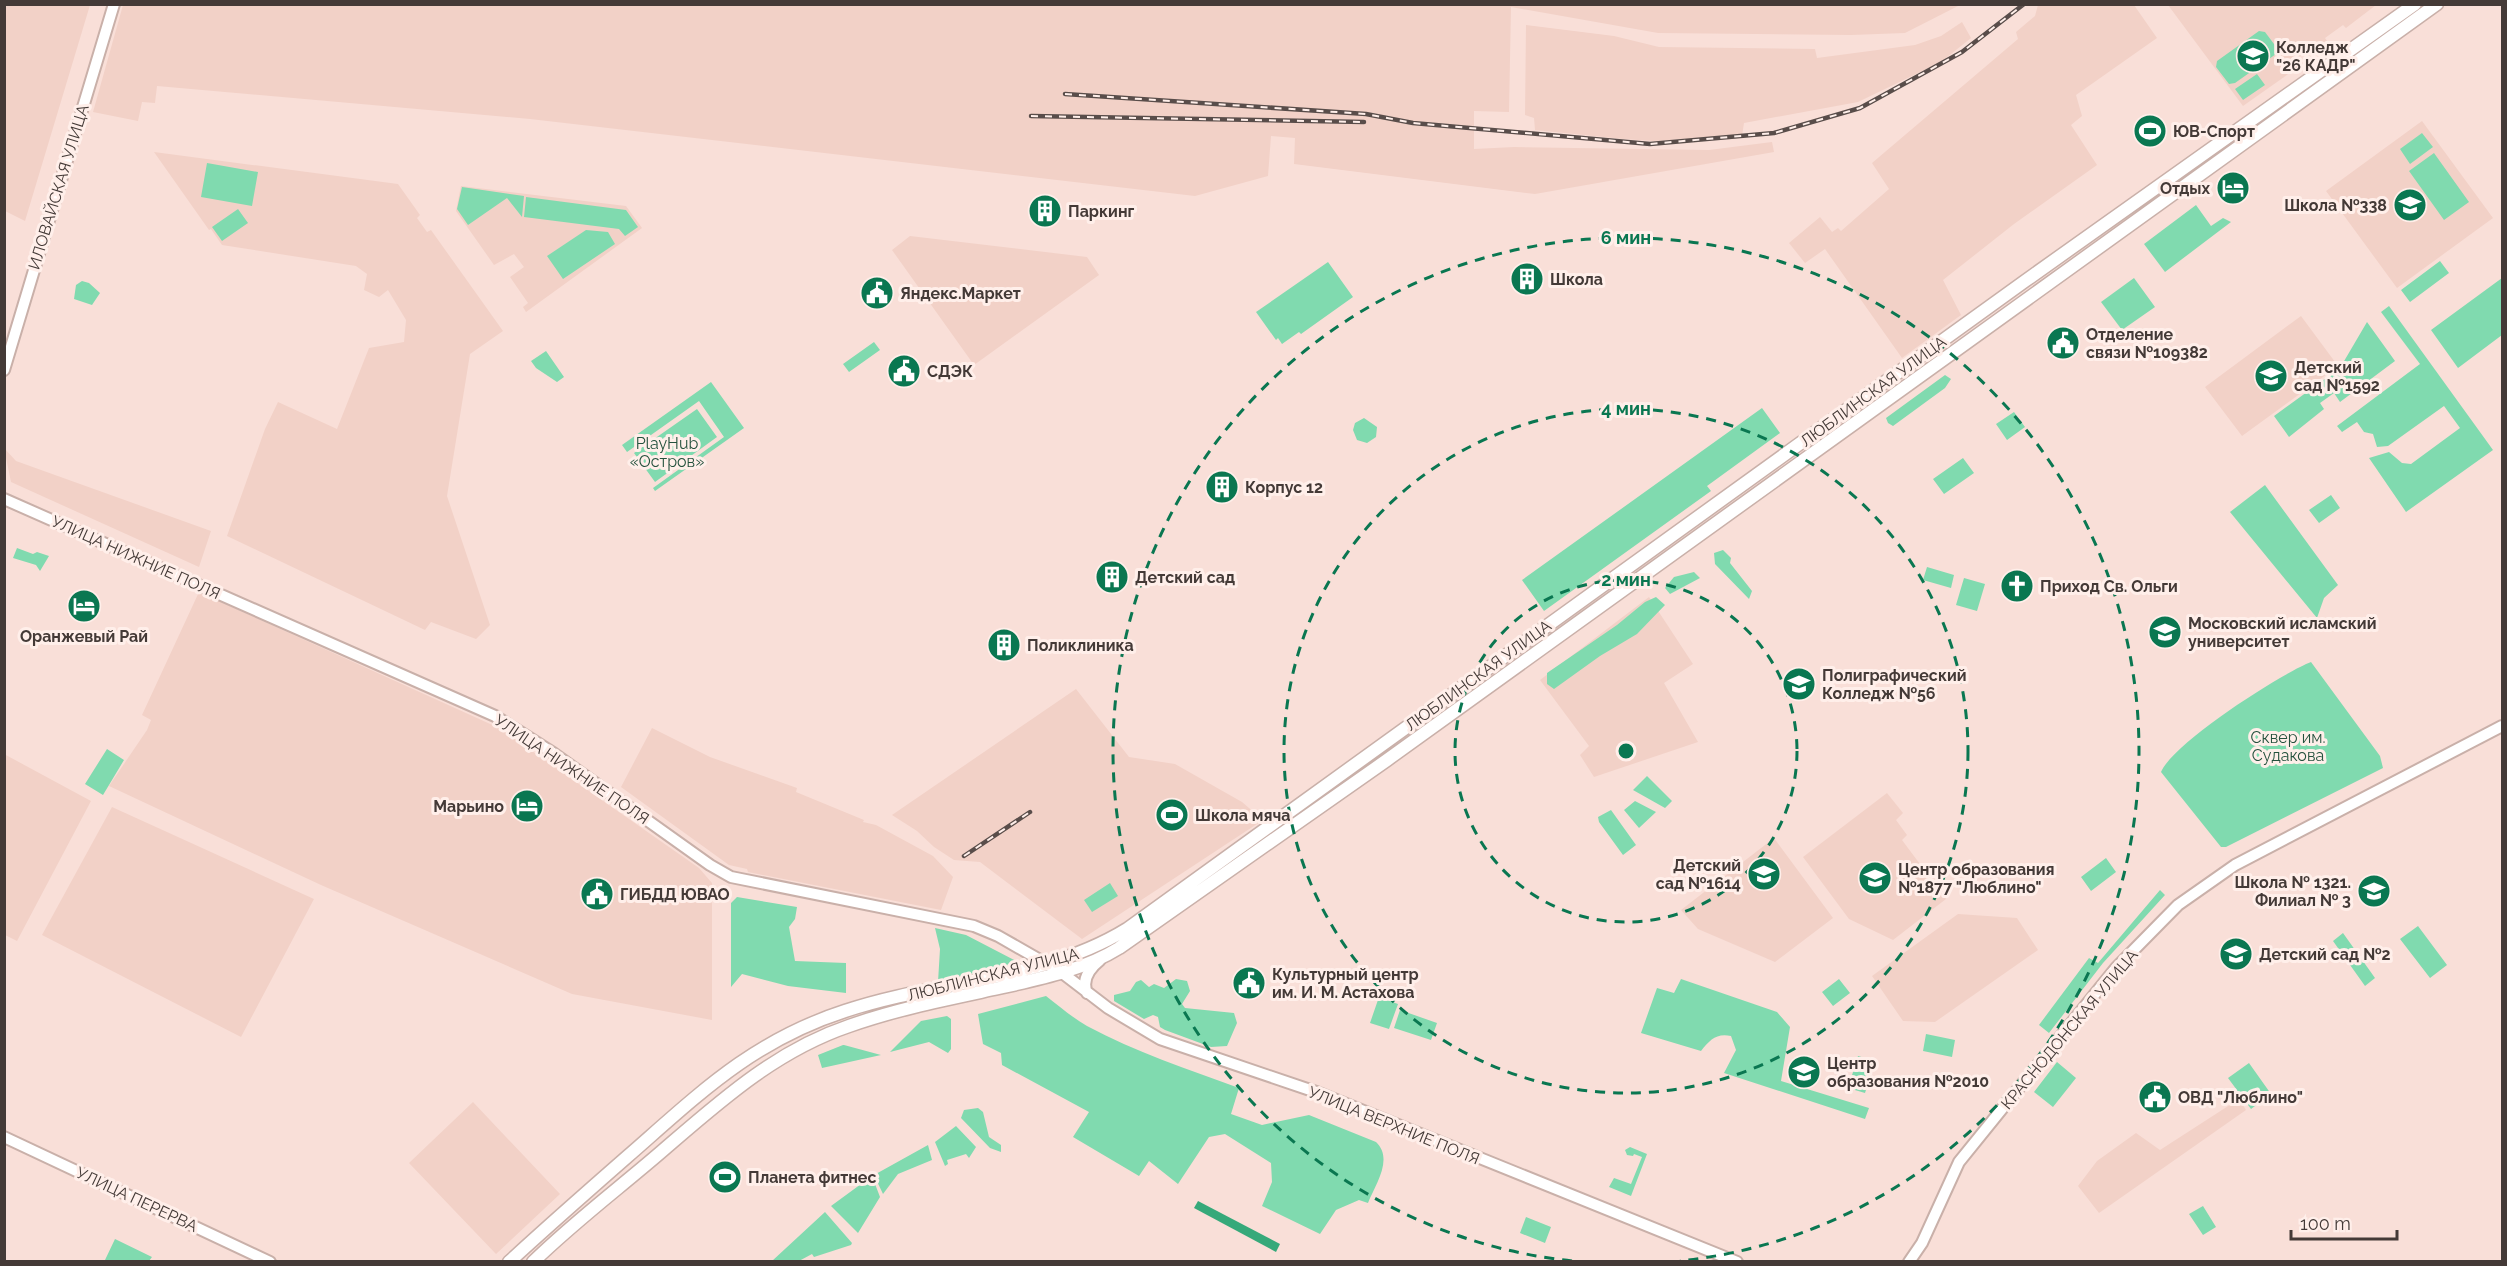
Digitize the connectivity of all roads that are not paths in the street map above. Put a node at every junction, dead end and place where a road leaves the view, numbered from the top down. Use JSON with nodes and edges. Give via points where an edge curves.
{"nodes":[{"id":1,"x":114,"y":4,"type":"edge"},
{"id":2,"x":2415,"y":4,"type":"edge"},
{"id":3,"x":2437,"y":4,"type":"edge"},
{"id":4,"x":4,"y":370,"type":"edge"},
{"id":5,"x":4,"y":499,"type":"edge"},
{"id":6,"x":2502,"y":726,"type":"edge"},
{"id":7,"x":1101,"y":958,"type":"junction"},
{"id":8,"x":1046,"y":963,"type":"junction"},
{"id":9,"x":1061,"y":972,"type":"junction"},
{"id":10,"x":1087,"y":993,"type":"junction"},
{"id":11,"x":4,"y":1137,"type":"edge"},
{"id":12,"x":270,"y":1262,"type":"edge"},
{"id":13,"x":509,"y":1262,"type":"edge"},
{"id":14,"x":533,"y":1262,"type":"edge"},
{"id":15,"x":1737,"y":1262,"type":"edge"},
{"id":16,"x":1909,"y":1262,"type":"edge"}],
"edges":[{"from":1,"to":4,"type":"main road","name":"ИЛОВАЙСКАЯ УЛИЦА"},
{"from":2,"to":8,"type":"main road","name":"ЛЮБЛИНСКАЯ УЛИЦА","via":[[1127,929],[1101,945]]},
{"from":3,"to":7,"type":"main road","name":"ЛЮБЛИНСКАЯ УЛИЦА","via":[[1387,760]]},
{"from":5,"to":8,"type":"main road","name":"УЛИЦА НИЖНИЕ ПОЛЯ","via":[[495,716],[731,877],[974,926]]},
{"from":6,"to":16,"type":"main road","name":"КРАСНОДОНСКАЯ УЛИЦА","via":[[2235,865],[2178,905],[2116,968],[1959,1162],[1922,1243]]},
{"from":7,"to":9,"type":"main road","name":"ЛЮБЛИНСКАЯ УЛИЦА"},
{"from":7,"to":10,"type":"main road","via":[[1089,971]]},
{"from":8,"to":9,"type":"main road","name":"УЛИЦА НИЖНИЕ ПОЛЯ"},
{"from":8,"to":13,"type":"main road","name":"ЛЮБЛИНСКАЯ УЛИЦА","via":[[846,1010],[758,1050],[698,1093]]},
{"from":9,"to":10,"type":"main road","name":"УЛИЦА ВЕРХНИЕ ПОЛЯ"},
{"from":9,"to":14,"type":"main road","name":"ЛЮБЛИНСКАЯ УЛИЦА","via":[[875,1017],[810,1042],[722,1098]]},
{"from":10,"to":15,"type":"main road","name":"УЛИЦА ВЕРХНИЕ ПОЛЯ","via":[[1144,1031],[1180,1047],[1319,1093]]},
{"from":11,"to":12,"type":"main road","name":"УЛИЦА ПЕРЕРВА"}]}
